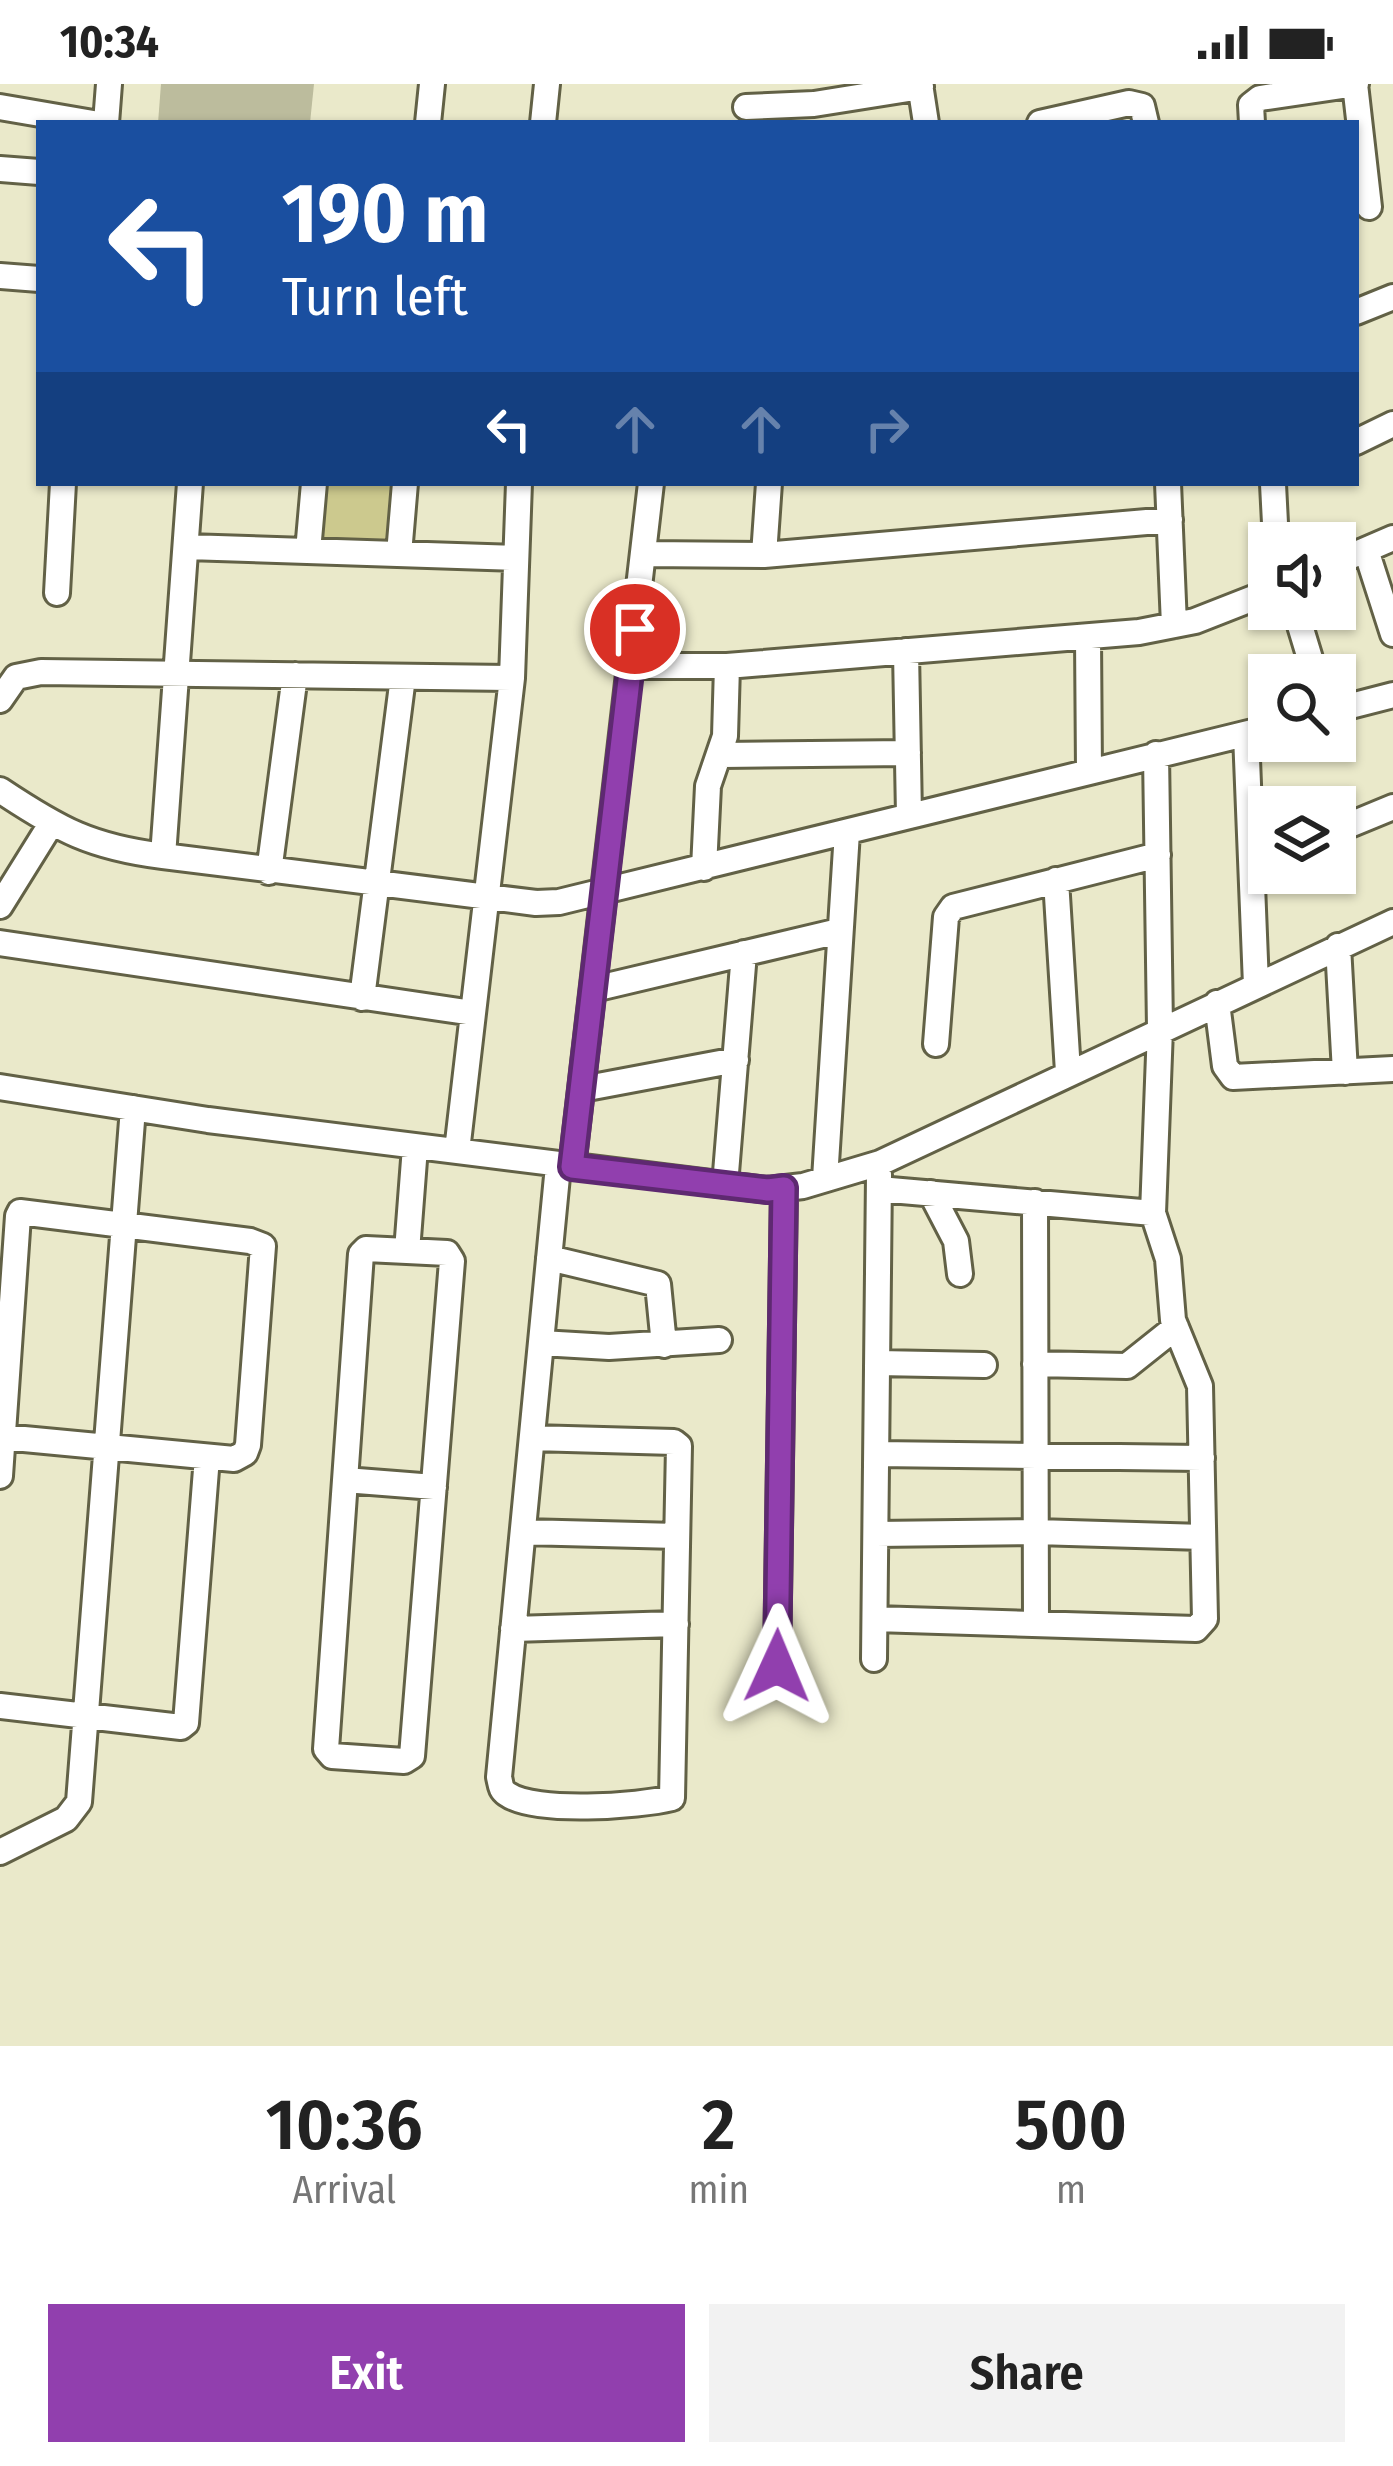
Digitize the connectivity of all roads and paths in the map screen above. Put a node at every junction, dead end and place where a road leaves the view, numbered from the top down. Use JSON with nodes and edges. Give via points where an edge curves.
{"nodes":[{"id":1,"x":109,"y":84,"type":"edge"},
{"id":2,"x":432,"y":84,"type":"edge"},
{"id":3,"x":547,"y":84,"type":"edge"},
{"id":4,"x":1356,"y":84,"type":"edge"},
{"id":5,"x":920,"y":85,"type":"edge"},
{"id":6,"x":747,"y":105,"type":"edge"},
{"id":7,"x":0,"y":107,"type":"edge"},
{"id":8,"x":76,"y":120,"type":"edge"},
{"id":9,"x":106,"y":120,"type":"edge"},
{"id":10,"x":428,"y":120,"type":"edge"},
{"id":11,"x":543,"y":120,"type":"edge"},
{"id":12,"x":926,"y":120,"type":"edge"},
{"id":13,"x":1053,"y":120,"type":"edge"},
{"id":14,"x":1145,"y":120,"type":"edge"},
{"id":15,"x":1252,"y":120,"type":"edge"},
{"id":16,"x":0,"y":169,"type":"edge"},
{"id":17,"x":36,"y":172,"type":"edge"},
{"id":18,"x":1372,"y":206,"type":"edge"},
{"id":19,"x":0,"y":275,"type":"edge"},
{"id":20,"x":36,"y":279,"type":"edge"},
{"id":21,"x":1393,"y":297,"type":"edge"},
{"id":22,"x":1359,"y":311,"type":"edge"},
{"id":23,"x":1393,"y":424,"type":"edge"},
{"id":24,"x":1359,"y":441,"type":"edge"},
{"id":25,"x":63,"y":486,"type":"edge"},
{"id":26,"x":190,"y":486,"type":"edge"},
{"id":27,"x":314,"y":486,"type":"edge"},
{"id":28,"x":405,"y":486,"type":"edge"},
{"id":29,"x":520,"y":486,"type":"edge"},
{"id":30,"x":651,"y":486,"type":"edge"},
{"id":31,"x":769,"y":486,"type":"edge"},
{"id":32,"x":1168,"y":486,"type":"edge"},
{"id":33,"x":1273,"y":486,"type":"edge"},
{"id":34,"x":1170,"y":520,"type":"junction"},
{"id":35,"x":1275,"y":522,"type":"edge"},
{"id":36,"x":1393,"y":538,"type":"edge"},
{"id":37,"x":187,"y":547,"type":"junction"},
{"id":38,"x":1366,"y":550,"type":"junction"},
{"id":39,"x":308,"y":551,"type":"junction"},
{"id":40,"x":399,"y":554,"type":"junction"},
{"id":41,"x":643,"y":554,"type":"junction"},
{"id":42,"x":764,"y":554,"type":"junction"},
{"id":43,"x":1356,"y":554,"type":"edge"},
{"id":44,"x":516,"y":558,"type":"junction"},
{"id":45,"x":56,"y":593,"type":"dead end"},
{"id":46,"x":1248,"y":600,"type":"edge"},
{"id":47,"x":1174,"y":626,"type":"junction"},
{"id":48,"x":1393,"y":634,"type":"edge"},
{"id":49,"x":1088,"y":637,"type":"junction"},
{"id":50,"x":906,"y":652,"type":"junction"},
{"id":51,"x":631,"y":666,"type":"junction"},
{"id":52,"x":727,"y":666,"type":"junction"},
{"id":53,"x":179,"y":674,"type":"junction"},
{"id":54,"x":295,"y":675,"type":"junction"},
{"id":55,"x":403,"y":677,"type":"junction"},
{"id":56,"x":512,"y":678,"type":"junction"},
{"id":57,"x":1393,"y":695,"type":"edge"},
{"id":58,"x":0,"y":700,"type":"edge"},
{"id":59,"x":1356,"y":705,"type":"edge"},
{"id":60,"x":1248,"y":733,"type":"edge"},
{"id":61,"x":908,"y":754,"type":"junction"},
{"id":62,"x":1156,"y":754,"type":"junction"},
{"id":63,"x":722,"y":755,"type":"junction"},
{"id":64,"x":1089,"y":771,"type":"junction"},
{"id":65,"x":0,"y":790,"type":"edge"},
{"id":66,"x":1393,"y":807,"type":"edge"},
{"id":67,"x":909,"y":816,"type":"junction"},
{"id":68,"x":1356,"y":822,"type":"edge"},
{"id":69,"x":51,"y":824,"type":"junction"},
{"id":70,"x":847,"y":832,"type":"junction"},
{"id":71,"x":1158,"y":855,"type":"junction"},
{"id":72,"x":163,"y":856,"type":"junction"},
{"id":73,"x":704,"y":868,"type":"junction"},
{"id":74,"x":269,"y":872,"type":"junction"},
{"id":75,"x":1056,"y":880,"type":"junction"},
{"id":76,"x":376,"y":884,"type":"junction"},
{"id":77,"x":605,"y":892,"type":"junction"},
{"id":78,"x":1259,"y":894,"type":"edge"},
{"id":79,"x":488,"y":898,"type":"junction"},
{"id":80,"x":0,"y":906,"type":"edge"},
{"id":81,"x":1393,"y":922,"type":"edge"},
{"id":82,"x":839,"y":931,"type":"junction"},
{"id":83,"x":0,"y":943,"type":"edge"},
{"id":84,"x":1338,"y":946,"type":"junction"},
{"id":85,"x":744,"y":953,"type":"junction"},
{"id":86,"x":1256,"y":985,"type":"junction"},
{"id":87,"x":594,"y":989,"type":"junction"},
{"id":88,"x":362,"y":998,"type":"junction"},
{"id":89,"x":1217,"y":1003,"type":"junction"},
{"id":90,"x":472,"y":1013,"type":"junction"},
{"id":91,"x":1160,"y":1029,"type":"junction"},
{"id":92,"x":936,"y":1044,"type":"dead end"},
{"id":93,"x":736,"y":1060,"type":"junction"},
{"id":94,"x":1393,"y":1069,"type":"edge"},
{"id":95,"x":1069,"y":1072,"type":"junction"},
{"id":96,"x":1345,"y":1072,"type":"junction"},
{"id":97,"x":0,"y":1087,"type":"edge"},
{"id":98,"x":582,"y":1089,"type":"junction"},
{"id":99,"x":133,"y":1108,"type":"junction"},
{"id":100,"x":416,"y":1147,"type":"junction"},
{"id":101,"x":457,"y":1151,"type":"junction"},
{"id":102,"x":880,"y":1163,"type":"junction"},
{"id":103,"x":565,"y":1166,"type":"junction"},
{"id":104,"x":825,"y":1180,"type":"junction"},
{"id":105,"x":725,"y":1185,"type":"junction"},
{"id":106,"x":784,"y":1188,"type":"junction"},
{"id":107,"x":879,"y":1189,"type":"junction"},
{"id":108,"x":931,"y":1193,"type":"junction"},
{"id":109,"x":1035,"y":1202,"type":"junction"},
{"id":110,"x":1153,"y":1213,"type":"junction"},
{"id":111,"x":124,"y":1223,"type":"junction"},
{"id":112,"x":406,"y":1251,"type":"junction"},
{"id":113,"x":549,"y":1258,"type":"junction"},
{"id":114,"x":960,"y":1274,"type":"dead end"},
{"id":115,"x":1176,"y":1327,"type":"junction"},
{"id":116,"x":718,"y":1340,"type":"dead end"},
{"id":117,"x":541,"y":1343,"type":"junction"},
{"id":118,"x":664,"y":1345,"type":"junction"},
{"id":119,"x":878,"y":1363,"type":"junction"},
{"id":120,"x":1035,"y":1364,"type":"junction"},
{"id":121,"x":985,"y":1365,"type":"dead end"},
{"id":122,"x":3,"y":1437,"type":"edge"},
{"id":123,"x":532,"y":1438,"type":"junction"},
{"id":124,"x":108,"y":1448,"type":"junction"},
{"id":125,"x":877,"y":1454,"type":"junction"},
{"id":126,"x":1035,"y":1454,"type":"junction"},
{"id":127,"x":207,"y":1457,"type":"junction"},
{"id":128,"x":1202,"y":1458,"type":"junction"},
{"id":129,"x":0,"y":1476,"type":"edge"},
{"id":130,"x":344,"y":1480,"type":"junction"},
{"id":131,"x":434,"y":1487,"type":"junction"},
{"id":132,"x":523,"y":1532,"type":"junction"},
{"id":133,"x":1036,"y":1532,"type":"junction"},
{"id":134,"x":876,"y":1534,"type":"junction"},
{"id":135,"x":677,"y":1536,"type":"junction"},
{"id":136,"x":1204,"y":1537,"type":"junction"},
{"id":137,"x":875,"y":1619,"type":"junction"},
{"id":138,"x":676,"y":1624,"type":"junction"},
{"id":139,"x":1036,"y":1624,"type":"junction"},
{"id":140,"x":513,"y":1629,"type":"junction"},
{"id":141,"x":874,"y":1659,"type":"dead end"},
{"id":142,"x":777,"y":1666,"type":"dead end"},
{"id":143,"x":0,"y":1706,"type":"edge"},
{"id":144,"x":88,"y":1717,"type":"junction"},
{"id":145,"x":0,"y":1852,"type":"edge"}],
"edges":[{"from":1,"to":9,"type":"street"},
{"from":2,"to":10,"type":"street"},
{"from":3,"to":11,"type":"street"},
{"from":4,"to":15,"type":"street","via":[[1260,98],[1251,105]]},
{"from":4,"to":18,"type":"street"},
{"from":5,"to":6,"type":"street","via":[[814,104]]},
{"from":5,"to":12,"type":"street"},
{"from":7,"to":8,"type":"street"},
{"from":13,"to":14,"type":"street","via":[[1129,103],[1142,106]]},
{"from":16,"to":17,"type":"street"},
{"from":19,"to":20,"type":"street"},
{"from":21,"to":22,"type":"street"},
{"from":23,"to":24,"type":"street"},
{"from":25,"to":45,"type":"street"},
{"from":26,"to":37,"type":"street"},
{"from":27,"to":39,"type":"street"},
{"from":28,"to":40,"type":"street"},
{"from":29,"to":44,"type":"street"},
{"from":30,"to":41,"type":"street"},
{"from":31,"to":42,"type":"street"},
{"from":32,"to":34,"type":"street"},
{"from":33,"to":35,"type":"street"},
{"from":34,"to":42,"type":"street"},
{"from":34,"to":47,"type":"street"},
{"from":36,"to":38,"type":"street"},
{"from":37,"to":39,"type":"street"},
{"from":37,"to":53,"type":"street"},
{"from":38,"to":43,"type":"street"},
{"from":38,"to":48,"type":"street"},
{"from":39,"to":40,"type":"street"},
{"from":40,"to":44,"type":"street"},
{"from":41,"to":42,"type":"street"},
{"from":41,"to":51,"type":"street"},
{"from":44,"to":56,"type":"street"},
{"from":46,"to":47,"type":"street"},
{"from":47,"to":49,"type":"street"},
{"from":49,"to":50,"type":"street"},
{"from":49,"to":64,"type":"street"},
{"from":50,"to":52,"type":"street"},
{"from":50,"to":61,"type":"street"},
{"from":51,"to":52,"type":"street"},
{"from":51,"to":77,"type":"street"},
{"from":52,"to":63,"type":"street"},
{"from":53,"to":54,"type":"street"},
{"from":53,"to":58,"type":"street","via":[[24,675]]},
{"from":53,"to":72,"type":"street"},
{"from":54,"to":55,"type":"street"},
{"from":54,"to":74,"type":"street"},
{"from":55,"to":56,"type":"street"},
{"from":55,"to":76,"type":"street"},
{"from":56,"to":79,"type":"street"},
{"from":57,"to":59,"type":"street"},
{"from":60,"to":62,"type":"street"},
{"from":61,"to":63,"type":"street"},
{"from":61,"to":67,"type":"street"},
{"from":62,"to":64,"type":"street"},
{"from":62,"to":71,"type":"street"},
{"from":63,"to":73,"type":"street","via":[[708,786]]},
{"from":64,"to":67,"type":"street"},
{"from":65,"to":69,"type":"street"},
{"from":66,"to":68,"type":"street"},
{"from":67,"to":70,"type":"street"},
{"from":69,"to":72,"type":"street","via":[[100,846]]},
{"from":69,"to":80,"type":"street"},
{"from":70,"to":73,"type":"street"},
{"from":70,"to":82,"type":"street"},
{"from":71,"to":75,"type":"street"},
{"from":71,"to":91,"type":"street"},
{"from":72,"to":74,"type":"street"},
{"from":73,"to":77,"type":"street"},
{"from":74,"to":76,"type":"street"},
{"from":75,"to":92,"type":"street","via":[[948,911]]},
{"from":75,"to":95,"type":"street"},
{"from":76,"to":79,"type":"street"},
{"from":76,"to":88,"type":"street"},
{"from":77,"to":79,"type":"street","via":[[545,903]]},
{"from":77,"to":87,"type":"street"},
{"from":78,"to":86,"type":"street"},
{"from":79,"to":90,"type":"street"},
{"from":81,"to":84,"type":"street"},
{"from":82,"to":85,"type":"street"},
{"from":82,"to":104,"type":"street"},
{"from":83,"to":88,"type":"street"},
{"from":84,"to":86,"type":"street"},
{"from":84,"to":96,"type":"street"},
{"from":85,"to":87,"type":"street"},
{"from":85,"to":93,"type":"street"},
{"from":86,"to":89,"type":"street"},
{"from":87,"to":98,"type":"street"},
{"from":88,"to":90,"type":"street"},
{"from":89,"to":91,"type":"street"},
{"from":89,"to":96,"type":"street","via":[[1233,1077]]},
{"from":90,"to":101,"type":"street"},
{"from":91,"to":95,"type":"street"},
{"from":91,"to":110,"type":"street"},
{"from":93,"to":98,"type":"street"},
{"from":93,"to":105,"type":"street"},
{"from":94,"to":96,"type":"street"},
{"from":95,"to":102,"type":"street"},
{"from":97,"to":99,"type":"street"},
{"from":98,"to":103,"type":"street"},
{"from":99,"to":100,"type":"street"},
{"from":99,"to":111,"type":"street"},
{"from":100,"to":101,"type":"street"},
{"from":100,"to":112,"type":"street"},
{"from":101,"to":103,"type":"street"},
{"from":102,"to":104,"type":"street"},
{"from":102,"to":107,"type":"street"},
{"from":103,"to":105,"type":"street"},
{"from":103,"to":113,"type":"street"},
{"from":104,"to":106,"type":"street"},
{"from":105,"to":106,"type":"street"},
{"from":106,"to":142,"type":"street"},
{"from":107,"to":108,"type":"street"},
{"from":107,"to":119,"type":"street"},
{"from":108,"to":109,"type":"street"},
{"from":108,"to":114,"type":"street","via":[[956,1241]]},
{"from":109,"to":110,"type":"street"},
{"from":109,"to":120,"type":"street"},
{"from":110,"to":115,"type":"street"},
{"from":111,"to":122,"type":"street","via":[[20,1212]]},
{"from":111,"to":124,"type":"street"},
{"from":111,"to":127,"type":"street","via":[[263,1246],[248,1445],[234,1459]]},
{"from":112,"to":130,"type":"street","via":[[361,1254]]},
{"from":112,"to":131,"type":"street","via":[[447,1253],[452,1261]]},
{"from":113,"to":117,"type":"street"},
{"from":113,"to":118,"type":"street","via":[[658,1285]]},
{"from":115,"to":120,"type":"street","via":[[1127,1366]]},
{"from":115,"to":128,"type":"street","via":[[1200,1386]]},
{"from":116,"to":118,"type":"street"},
{"from":117,"to":118,"type":"street"},
{"from":117,"to":123,"type":"street"},
{"from":119,"to":121,"type":"street"},
{"from":119,"to":125,"type":"street"},
{"from":120,"to":126,"type":"street"},
{"from":122,"to":124,"type":"street"},
{"from":122,"to":129,"type":"street"},
{"from":123,"to":132,"type":"street"},
{"from":123,"to":135,"type":"street","via":[[677,1443]]},
{"from":124,"to":127,"type":"street"},
{"from":124,"to":144,"type":"street"},
{"from":125,"to":126,"type":"street"},
{"from":125,"to":134,"type":"street"},
{"from":126,"to":128,"type":"street"},
{"from":126,"to":133,"type":"street"},
{"from":127,"to":144,"type":"street","via":[[186,1724]]},
{"from":128,"to":136,"type":"street"},
{"from":130,"to":131,"type":"street"},
{"from":130,"to":131,"type":"street","via":[[326,1749],[332,1756],[412,1756]]},
{"from":132,"to":135,"type":"street"},
{"from":132,"to":140,"type":"street"},
{"from":133,"to":134,"type":"street"},
{"from":133,"to":136,"type":"street"},
{"from":133,"to":139,"type":"street"},
{"from":134,"to":137,"type":"street"},
{"from":135,"to":138,"type":"street"},
{"from":136,"to":139,"type":"street","via":[[1205,1619],[1196,1629]]},
{"from":137,"to":139,"type":"street"},
{"from":137,"to":141,"type":"street"},
{"from":138,"to":140,"type":"street"},
{"from":138,"to":140,"type":"street","via":[[672,1798],[562,1806],[501,1789]]},
{"from":143,"to":144,"type":"street"},
{"from":144,"to":145,"type":"street","via":[[75,1811]]}]}
